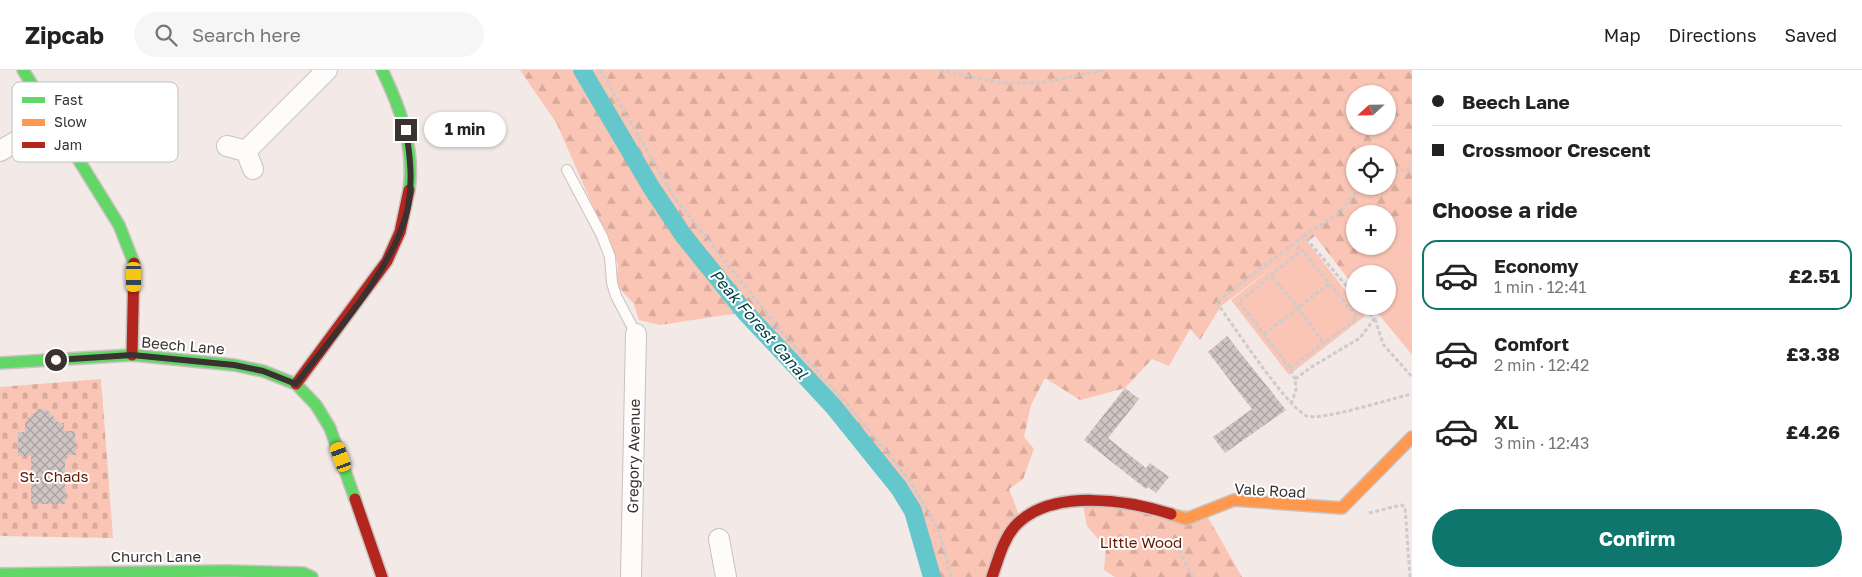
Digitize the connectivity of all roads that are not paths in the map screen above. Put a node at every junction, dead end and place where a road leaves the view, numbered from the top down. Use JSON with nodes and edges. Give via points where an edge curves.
{"nodes":[{"id":1,"x":327,"y":70,"type":"edge"},
{"id":2,"x":382,"y":70,"type":"edge"},
{"id":3,"x":12,"y":144,"type":"edge"},
{"id":4,"x":0,"y":151,"type":"edge"},
{"id":5,"x":242,"y":156,"type":"dead end"},
{"id":6,"x":80,"y":162,"type":"edge"},
{"id":7,"x":567,"y":170,"type":"dead end"},
{"id":8,"x":636,"y":334,"type":"joint"},
{"id":9,"x":132,"y":355,"type":"junction"},
{"id":10,"x":0,"y":363,"type":"edge"},
{"id":11,"x":296,"y":384,"type":"junction"},
{"id":12,"x":1412,"y":437,"type":"edge"},
{"id":13,"x":719,"y":539,"type":"dead end"},
{"id":14,"x":0,"y":574,"type":"edge"},
{"id":15,"x":32,"y":574,"type":"edge"},
{"id":16,"x":227,"y":574,"type":"edge"},
{"id":17,"x":312,"y":577,"type":"edge"},
{"id":18,"x":382,"y":577,"type":"edge"},
{"id":19,"x":631,"y":577,"type":"edge"},
{"id":20,"x":726,"y":577,"type":"edge"},
{"id":21,"x":992,"y":577,"type":"edge"}],
"edges":[{"from":1,"to":5,"type":"street"},
{"from":2,"to":11,"type":"street","via":[[393,90],[406,130],[411,180],[408,208],[386,262]]},
{"from":3,"to":4,"type":"street"},
{"from":6,"to":9,"type":"street","via":[[119,225],[134,262]]},
{"from":7,"to":8,"type":"lane","via":[[602,236],[610,257],[616,296]]},
{"from":8,"to":19,"type":"street","name":"Gregory Avenue"},
{"from":9,"to":10,"type":"street","name":"Beech Lane"},
{"from":9,"to":11,"type":"street","name":"Beech Lane","via":[[234,365],[263,371]]},
{"from":11,"to":18,"type":"street","name":"Beech Lane","via":[[316,405],[330,428]]},
{"from":12,"to":21,"type":"street","name":"Vale Road","via":[[1342,508],[1234,500],[1186,519],[1155,508],[1122,502],[1082,500],[1050,507],[1021,520],[1004,544]]},
{"from":13,"to":20,"type":"street"},
{"from":14,"to":15,"type":"street","name":"Church Lane"},
{"from":15,"to":16,"type":"street","name":"Church Lane"},
{"from":16,"to":17,"type":"street","name":"Church Lane","via":[[303,573]]}]}
